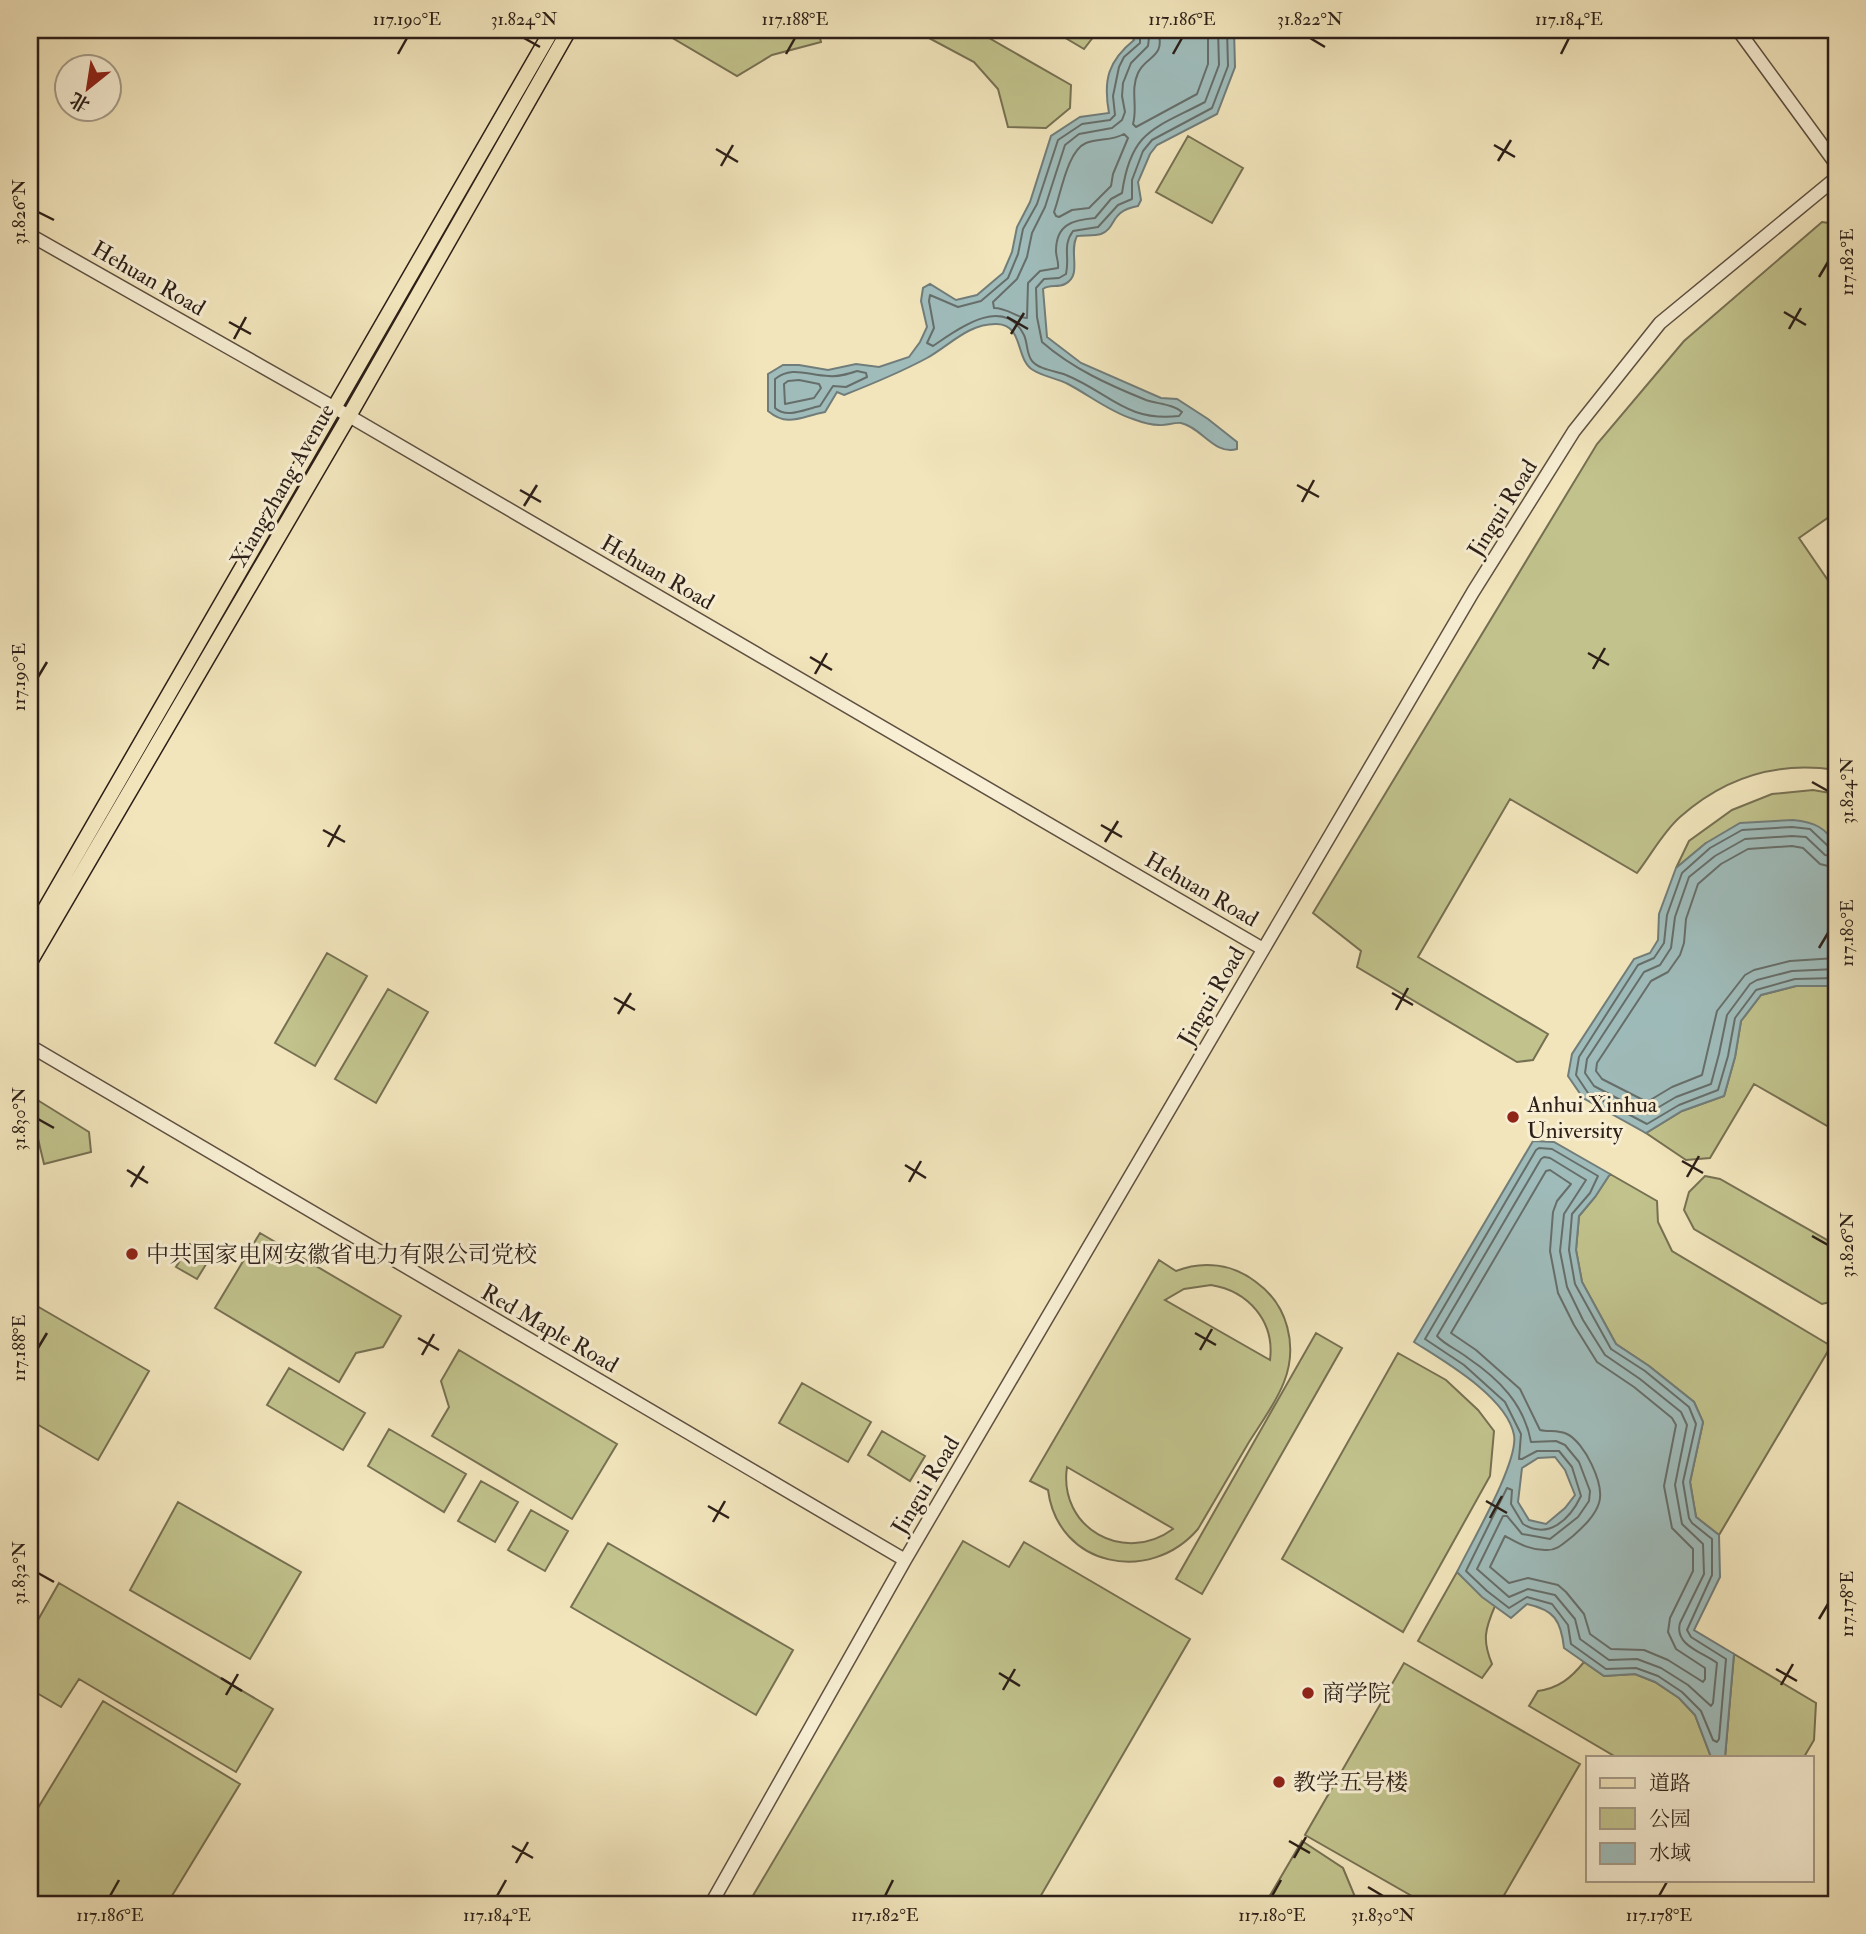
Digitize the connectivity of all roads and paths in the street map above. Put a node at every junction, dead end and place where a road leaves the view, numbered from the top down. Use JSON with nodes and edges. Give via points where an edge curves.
{"nodes":[{"id":1,"x":552,"y":30,"type":"edge"},
{"id":2,"x":569,"y":30,"type":"edge"},
{"id":3,"x":1738,"y":30,"type":"edge"},
{"id":4,"x":1836,"y":164,"type":"edge"},
{"id":5,"x":1836,"y":178,"type":"edge"},
{"id":6,"x":30,"y":234,"type":"edge"},
{"id":7,"x":334,"y":407,"type":"junction"},
{"id":8,"x":349,"y":416,"type":"junction"},
{"id":9,"x":30,"y":935,"type":"edge"},
{"id":10,"x":1263,"y":949,"type":"junction"},
{"id":11,"x":30,"y":962,"type":"edge"},
{"id":12,"x":30,"y":1046,"type":"edge"},
{"id":13,"x":905,"y":1560,"type":"junction"},
{"id":14,"x":711,"y":1904,"type":"edge"}],
"edges":[{"from":1,"to":7,"type":"main road","name":"Xiangzhang Avenue"},
{"from":2,"to":8,"type":"main road","name":"Xiangzhang Avenue"},
{"from":3,"to":4,"type":"street"},
{"from":5,"to":10,"type":"street","name":"Jingui Road","via":[[1660,323],[1574,431]]},
{"from":6,"to":7,"type":"street","name":"Hehuan Road"},
{"from":7,"to":8,"type":"street","name":"Hehuan Road"},
{"from":7,"to":9,"type":"main road","name":"Xiangzhang Avenue"},
{"from":8,"to":10,"type":"street","name":"Hehuan Road"},
{"from":8,"to":11,"type":"main road","name":"Xiangzhang Avenue"},
{"from":10,"to":13,"type":"street","name":"Jingui Road"},
{"from":12,"to":13,"type":"street","name":"Red Maple Road"},
{"from":13,"to":14,"type":"street","name":"Jingui Road"}]}
